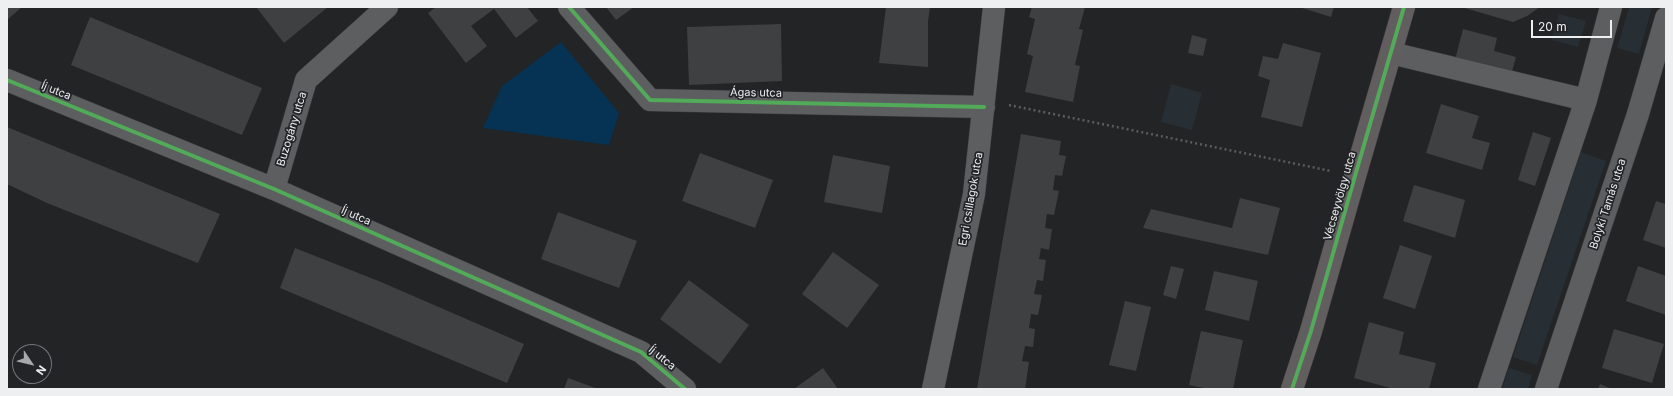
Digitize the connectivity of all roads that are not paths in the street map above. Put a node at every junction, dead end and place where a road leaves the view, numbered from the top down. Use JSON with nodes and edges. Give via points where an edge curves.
{"nodes":[{"id":1,"x":387,"y":7,"type":"edge"},
{"id":2,"x":569,"y":7,"type":"edge"},
{"id":3,"x":994,"y":7,"type":"edge"},
{"id":4,"x":1404,"y":7,"type":"edge"},
{"id":5,"x":1611,"y":7,"type":"edge"},
{"id":6,"x":1666,"y":18,"type":"edge"},
{"id":7,"x":1391,"y":53,"type":"junction"},
{"id":8,"x":7,"y":80,"type":"edge"},
{"id":9,"x":1586,"y":100,"type":"junction"},
{"id":10,"x":984,"y":107,"type":"junction"},
{"id":11,"x":274,"y":189,"type":"junction"},
{"id":12,"x":685,"y":389,"type":"edge"},
{"id":13,"x":933,"y":389,"type":"edge"},
{"id":14,"x":1292,"y":389,"type":"edge"},
{"id":15,"x":1489,"y":389,"type":"edge"},
{"id":16,"x":1546,"y":389,"type":"edge"}],
"edges":[{"from":1,"to":11,"type":"street","name":"Buzogány utca","via":[[306,80]]},
{"from":2,"to":10,"type":"street","name":"Ágas utca","via":[[650,100]]},
{"from":3,"to":10,"type":"street","name":"Egri csillagok utca"},
{"from":4,"to":7,"type":"main road","name":"Vécseyvölgy utca"},
{"from":5,"to":9,"type":"street"},
{"from":6,"to":16,"type":"street","name":"Bolyki Tamás utca","via":[[1638,114]]},
{"from":7,"to":9,"type":"street"},
{"from":7,"to":14,"type":"main road","name":"Vécseyvölgy utca"},
{"from":8,"to":11,"type":"street","name":"Íj utca"},
{"from":9,"to":15,"type":"street"},
{"from":10,"to":13,"type":"street","name":"Egri csillagok utca","via":[[974,194]]},
{"from":11,"to":12,"type":"street","name":"Íj utca","via":[[641,352]]}]}
